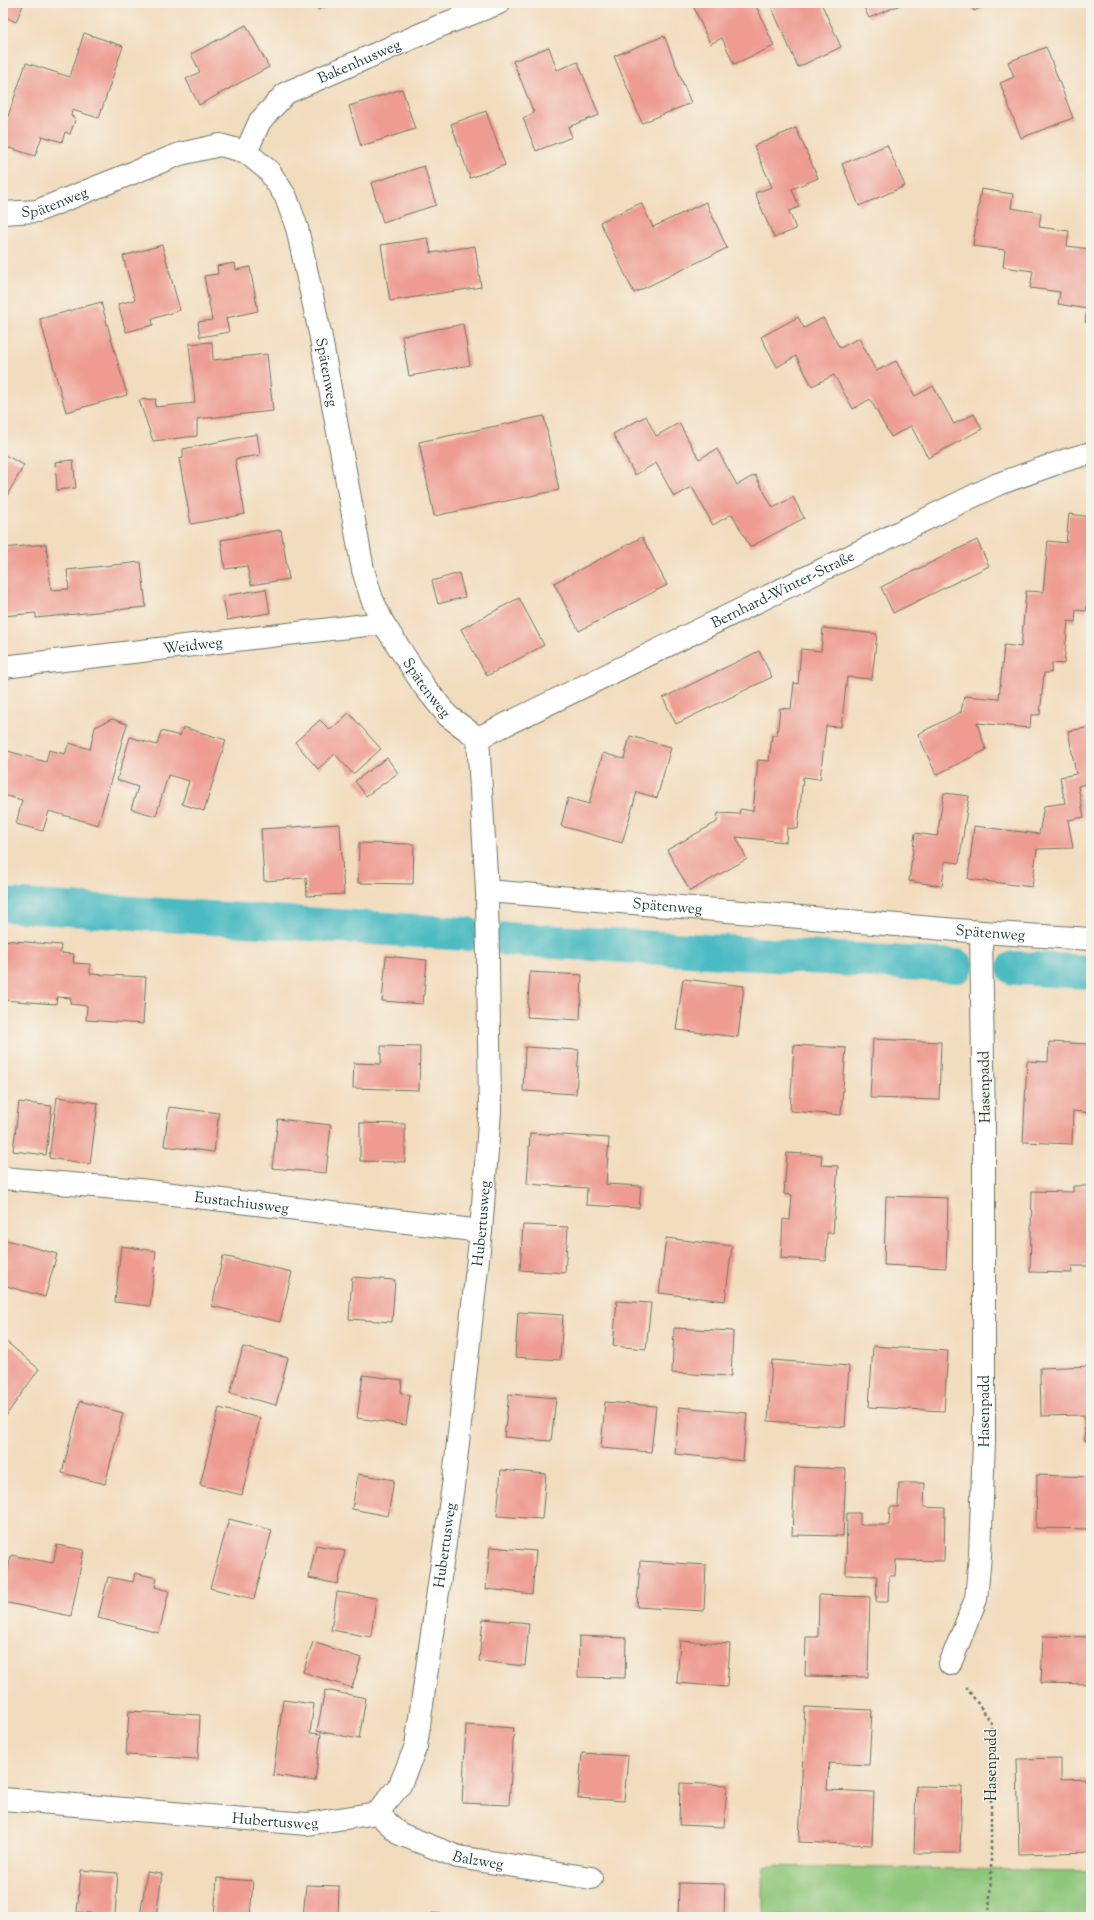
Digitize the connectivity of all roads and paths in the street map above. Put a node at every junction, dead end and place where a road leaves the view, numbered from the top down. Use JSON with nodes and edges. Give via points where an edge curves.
{"nodes":[{"id":1,"x":499,"y":3,"type":"edge"},
{"id":2,"x":246,"y":152,"type":"junction"},
{"id":3,"x":3,"y":213,"type":"edge"},
{"id":4,"x":1091,"y":453,"type":"edge"},
{"id":5,"x":383,"y":623,"type":"junction"},
{"id":6,"x":3,"y":667,"type":"edge"},
{"id":7,"x":478,"y":738,"type":"junction"},
{"id":8,"x":487,"y":891,"type":"junction"},
{"id":9,"x":981,"y":932,"type":"junction"},
{"id":10,"x":1091,"y":939,"type":"edge"},
{"id":11,"x":3,"y":1178,"type":"edge"},
{"id":12,"x":481,"y":1231,"type":"junction"},
{"id":13,"x":950,"y":1664,"type":"joint"},
{"id":14,"x":3,"y":1799,"type":"edge"},
{"id":15,"x":377,"y":1813,"type":"junction"},
{"id":16,"x":591,"y":1878,"type":"dead end"},
{"id":17,"x":989,"y":1917,"type":"edge"}],
"edges":[{"from":1,"to":2,"type":"street","name":"Bakenhusweg","via":[[286,93],[260,122]]},
{"from":2,"to":3,"type":"street","name":"Spätenweg","via":[[220,145],[180,154],[37,210]]},
{"from":2,"to":5,"type":"street","name":"Spätenweg","via":[[269,171],[286,198],[297,228],[320,333],[362,570]]},
{"from":4,"to":7,"type":"street","name":"Bernhard-Winter-Straße","via":[[998,484]]},
{"from":5,"to":6,"type":"street","name":"Weidweg"},
{"from":5,"to":7,"type":"street","name":"Spätenweg","via":[[424,686],[443,710]]},
{"from":7,"to":8,"type":"street"},
{"from":8,"to":9,"type":"street","name":"Spätenweg"},
{"from":8,"to":12,"type":"street","name":"Hubertusweg","via":[[490,1111]]},
{"from":9,"to":10,"type":"street","name":"Spätenweg"},
{"from":9,"to":13,"type":"street","name":"Hasenpadd","via":[[984,1440],[980,1556],[976,1599]]},
{"from":11,"to":12,"type":"street","name":"Eustachiusweg","via":[[139,1190]]},
{"from":12,"to":15,"type":"street","name":"Hubertusweg","via":[[454,1479],[416,1746],[400,1785]]},
{"from":13,"to":17,"type":"path","name":"Hasenpadd","via":[[991,1722]]},
{"from":14,"to":15,"type":"street","name":"Hubertusweg","via":[[307,1824]]},
{"from":15,"to":16,"type":"street","name":"Balzweg","via":[[400,1834],[458,1857]]}]}
